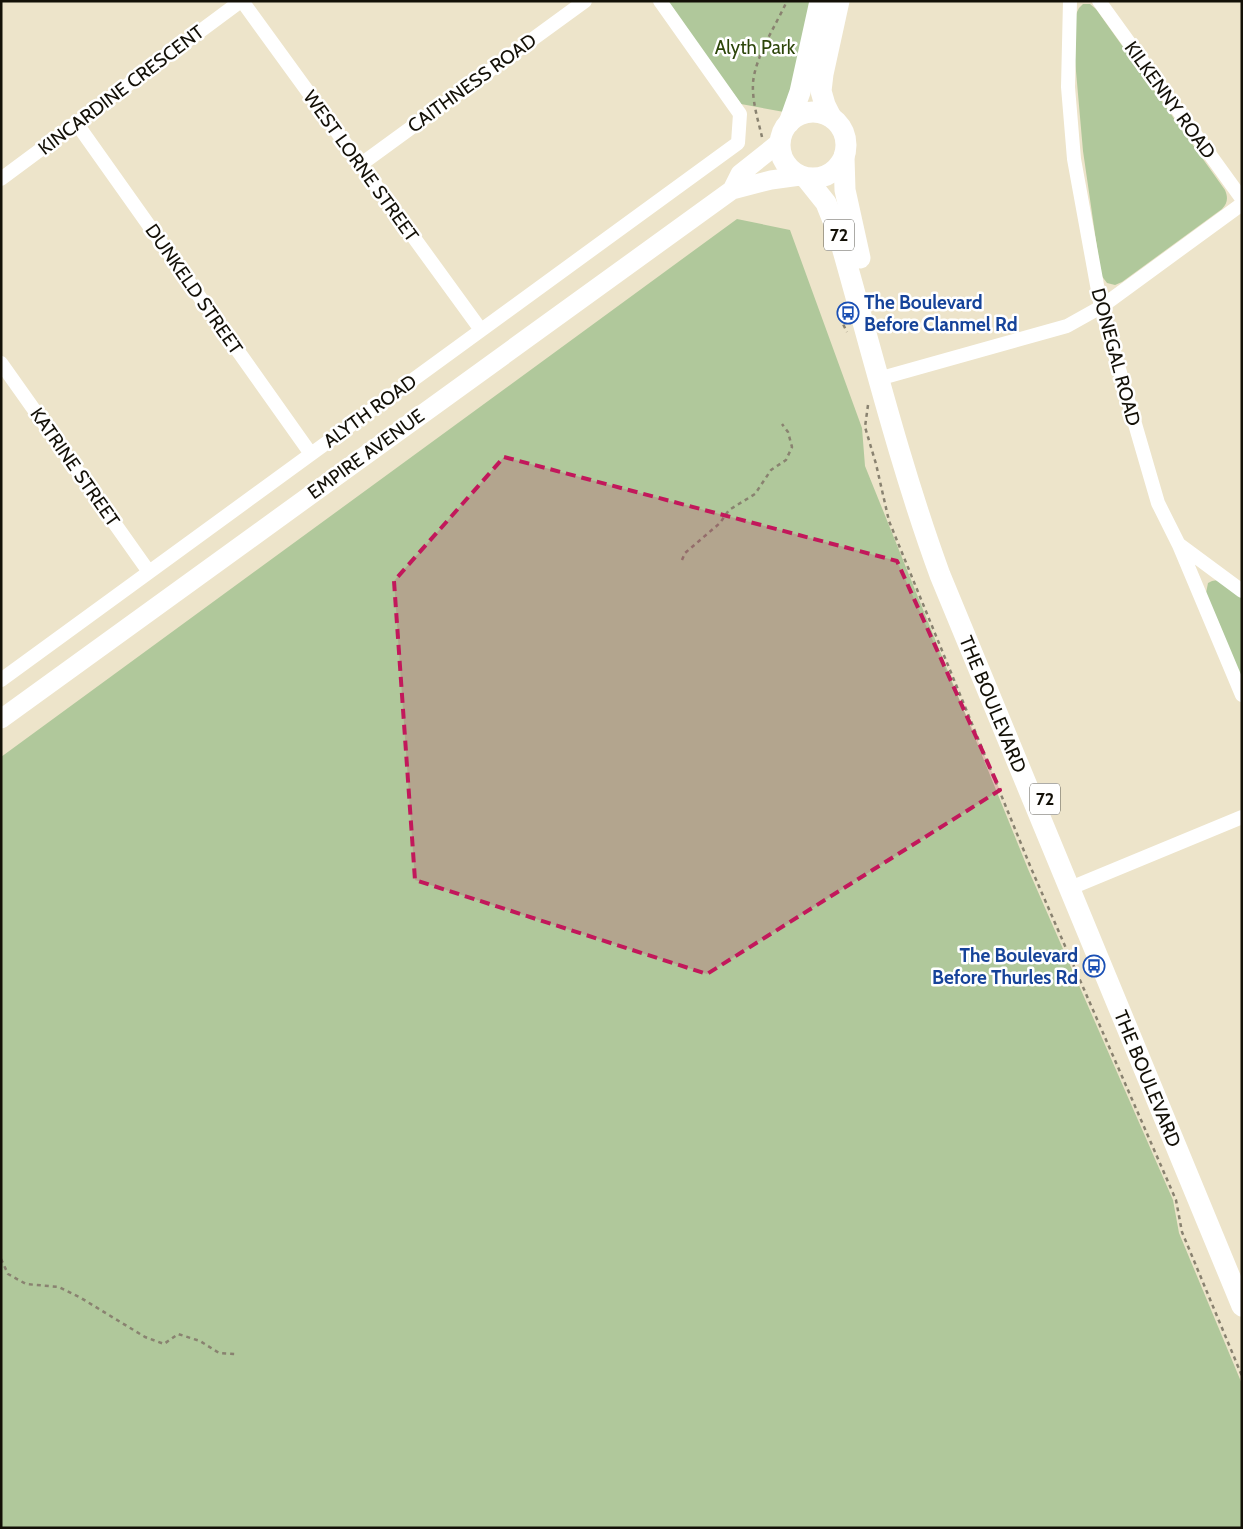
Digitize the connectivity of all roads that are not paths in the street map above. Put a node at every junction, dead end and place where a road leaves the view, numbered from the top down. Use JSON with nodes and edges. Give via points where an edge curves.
{"nodes":[{"id":1,"x":242,"y":1,"type":"edge"},
{"id":2,"x":584,"y":1,"type":"edge"},
{"id":3,"x":660,"y":1,"type":"edge"},
{"id":4,"x":820,"y":1,"type":"edge"},
{"id":5,"x":838,"y":1,"type":"edge"},
{"id":6,"x":1070,"y":1,"type":"edge"},
{"id":7,"x":1099,"y":1,"type":"edge"},
{"id":8,"x":831,"y":117,"type":"junction"},
{"id":9,"x":789,"y":123,"type":"junction"},
{"id":10,"x":77,"y":124,"type":"junction"},
{"id":11,"x":770,"y":142,"type":"junction"},
{"id":12,"x":844,"y":157,"type":"junction"},
{"id":13,"x":360,"y":165,"type":"junction"},
{"id":14,"x":803,"y":177,"type":"junction"},
{"id":15,"x":1,"y":179,"type":"edge"},
{"id":16,"x":732,"y":190,"type":"junction"},
{"id":17,"x":1242,"y":199,"type":"edge"},
{"id":18,"x":1242,"y":204,"type":"edge"},
{"id":19,"x":1101,"y":307,"type":"junction"},
{"id":20,"x":481,"y":330,"type":"junction"},
{"id":21,"x":1,"y":363,"type":"edge"},
{"id":22,"x":884,"y":377,"type":"junction"},
{"id":23,"x":311,"y":454,"type":"junction"},
{"id":24,"x":1179,"y":545,"type":"junction"},
{"id":25,"x":149,"y":572,"type":"junction"},
{"id":26,"x":1242,"y":591,"type":"edge"},
{"id":27,"x":1,"y":680,"type":"edge"},
{"id":28,"x":1242,"y":695,"type":"edge"},
{"id":29,"x":1,"y":719,"type":"edge"},
{"id":30,"x":1242,"y":817,"type":"edge"},
{"id":31,"x":1074,"y":887,"type":"junction"},
{"id":32,"x":1242,"y":1275,"type":"edge"},
{"id":33,"x":1242,"y":1306,"type":"edge"}],
"edges":[{"from":1,"to":10,"type":"street","name":"KINCARDINE CRESCENT"},
{"from":1,"to":13,"type":"street","name":"WEST LORNE STREET"},
{"from":2,"to":13,"type":"street","name":"CAITHNESS ROAD"},
{"from":3,"to":20,"type":"street","name":"ALYTH ROAD","via":[[740,114],[738,143]]},
{"from":4,"to":9,"type":"main road","via":[[800,92]]},
{"from":5,"to":8,"type":"main road","number":"72","via":[[821,91]]},
{"from":6,"to":19,"type":"street","name":"DONEGAL ROAD","via":[[1068,87],[1074,159]]},
{"from":7,"to":17,"type":"street","name":"KILKENNY ROAD"},
{"from":8,"to":9,"type":"main road","via":[[813,112],[796,117]]},
{"from":8,"to":12,"type":"main road","number":"72","via":[[843,130],[846,139]]},
{"from":9,"to":11,"type":"main road"},
{"from":10,"to":15,"type":"street","name":"KINCARDINE CRESCENT"},
{"from":10,"to":23,"type":"street","name":"DUNKELD STREET"},
{"from":11,"to":14,"type":"main road","number":"72","via":[[786,164]]},
{"from":11,"to":16,"type":"main road","name":"EMPIRE AVENUE","via":[[740,174]]},
{"from":12,"to":14,"type":"main road","via":[[840,165],[826,176]]},
{"from":12,"to":22,"type":"main road","name":"THE BOULEVARD","number":"72","via":[[844,182]]},
{"from":13,"to":20,"type":"street","name":"WEST LORNE STREET"},
{"from":14,"to":16,"type":"main road","name":"EMPIRE AVENUE","via":[[771,180]]},
{"from":14,"to":22,"type":"main road","name":"THE BOULEVARD","number":"72","via":[[826,203]]},
{"from":16,"to":29,"type":"main road","name":"EMPIRE AVENUE"},
{"from":18,"to":19,"type":"street"},
{"from":19,"to":22,"type":"street","via":[[1067,326]]},
{"from":19,"to":24,"type":"street","name":"DONEGAL ROAD","via":[[1158,503]]},
{"from":20,"to":23,"type":"street","name":"ALYTH ROAD"},
{"from":21,"to":25,"type":"street","name":"KATRINE STREET"},
{"from":22,"to":31,"type":"main road","name":"THE BOULEVARD","number":"72","via":[[957,588]]},
{"from":23,"to":25,"type":"street","name":"ALYTH ROAD"},
{"from":24,"to":26,"type":"street"},
{"from":24,"to":28,"type":"street","name":"DONEGAL ROAD"},
{"from":25,"to":27,"type":"street","name":"ALYTH ROAD"},
{"from":30,"to":31,"type":"street"},
{"from":31,"to":32,"type":"main road","name":"THE BOULEVARD","number":"72"},
{"from":31,"to":33,"type":"main road","name":"THE BOULEVARD","number":"72"}]}
